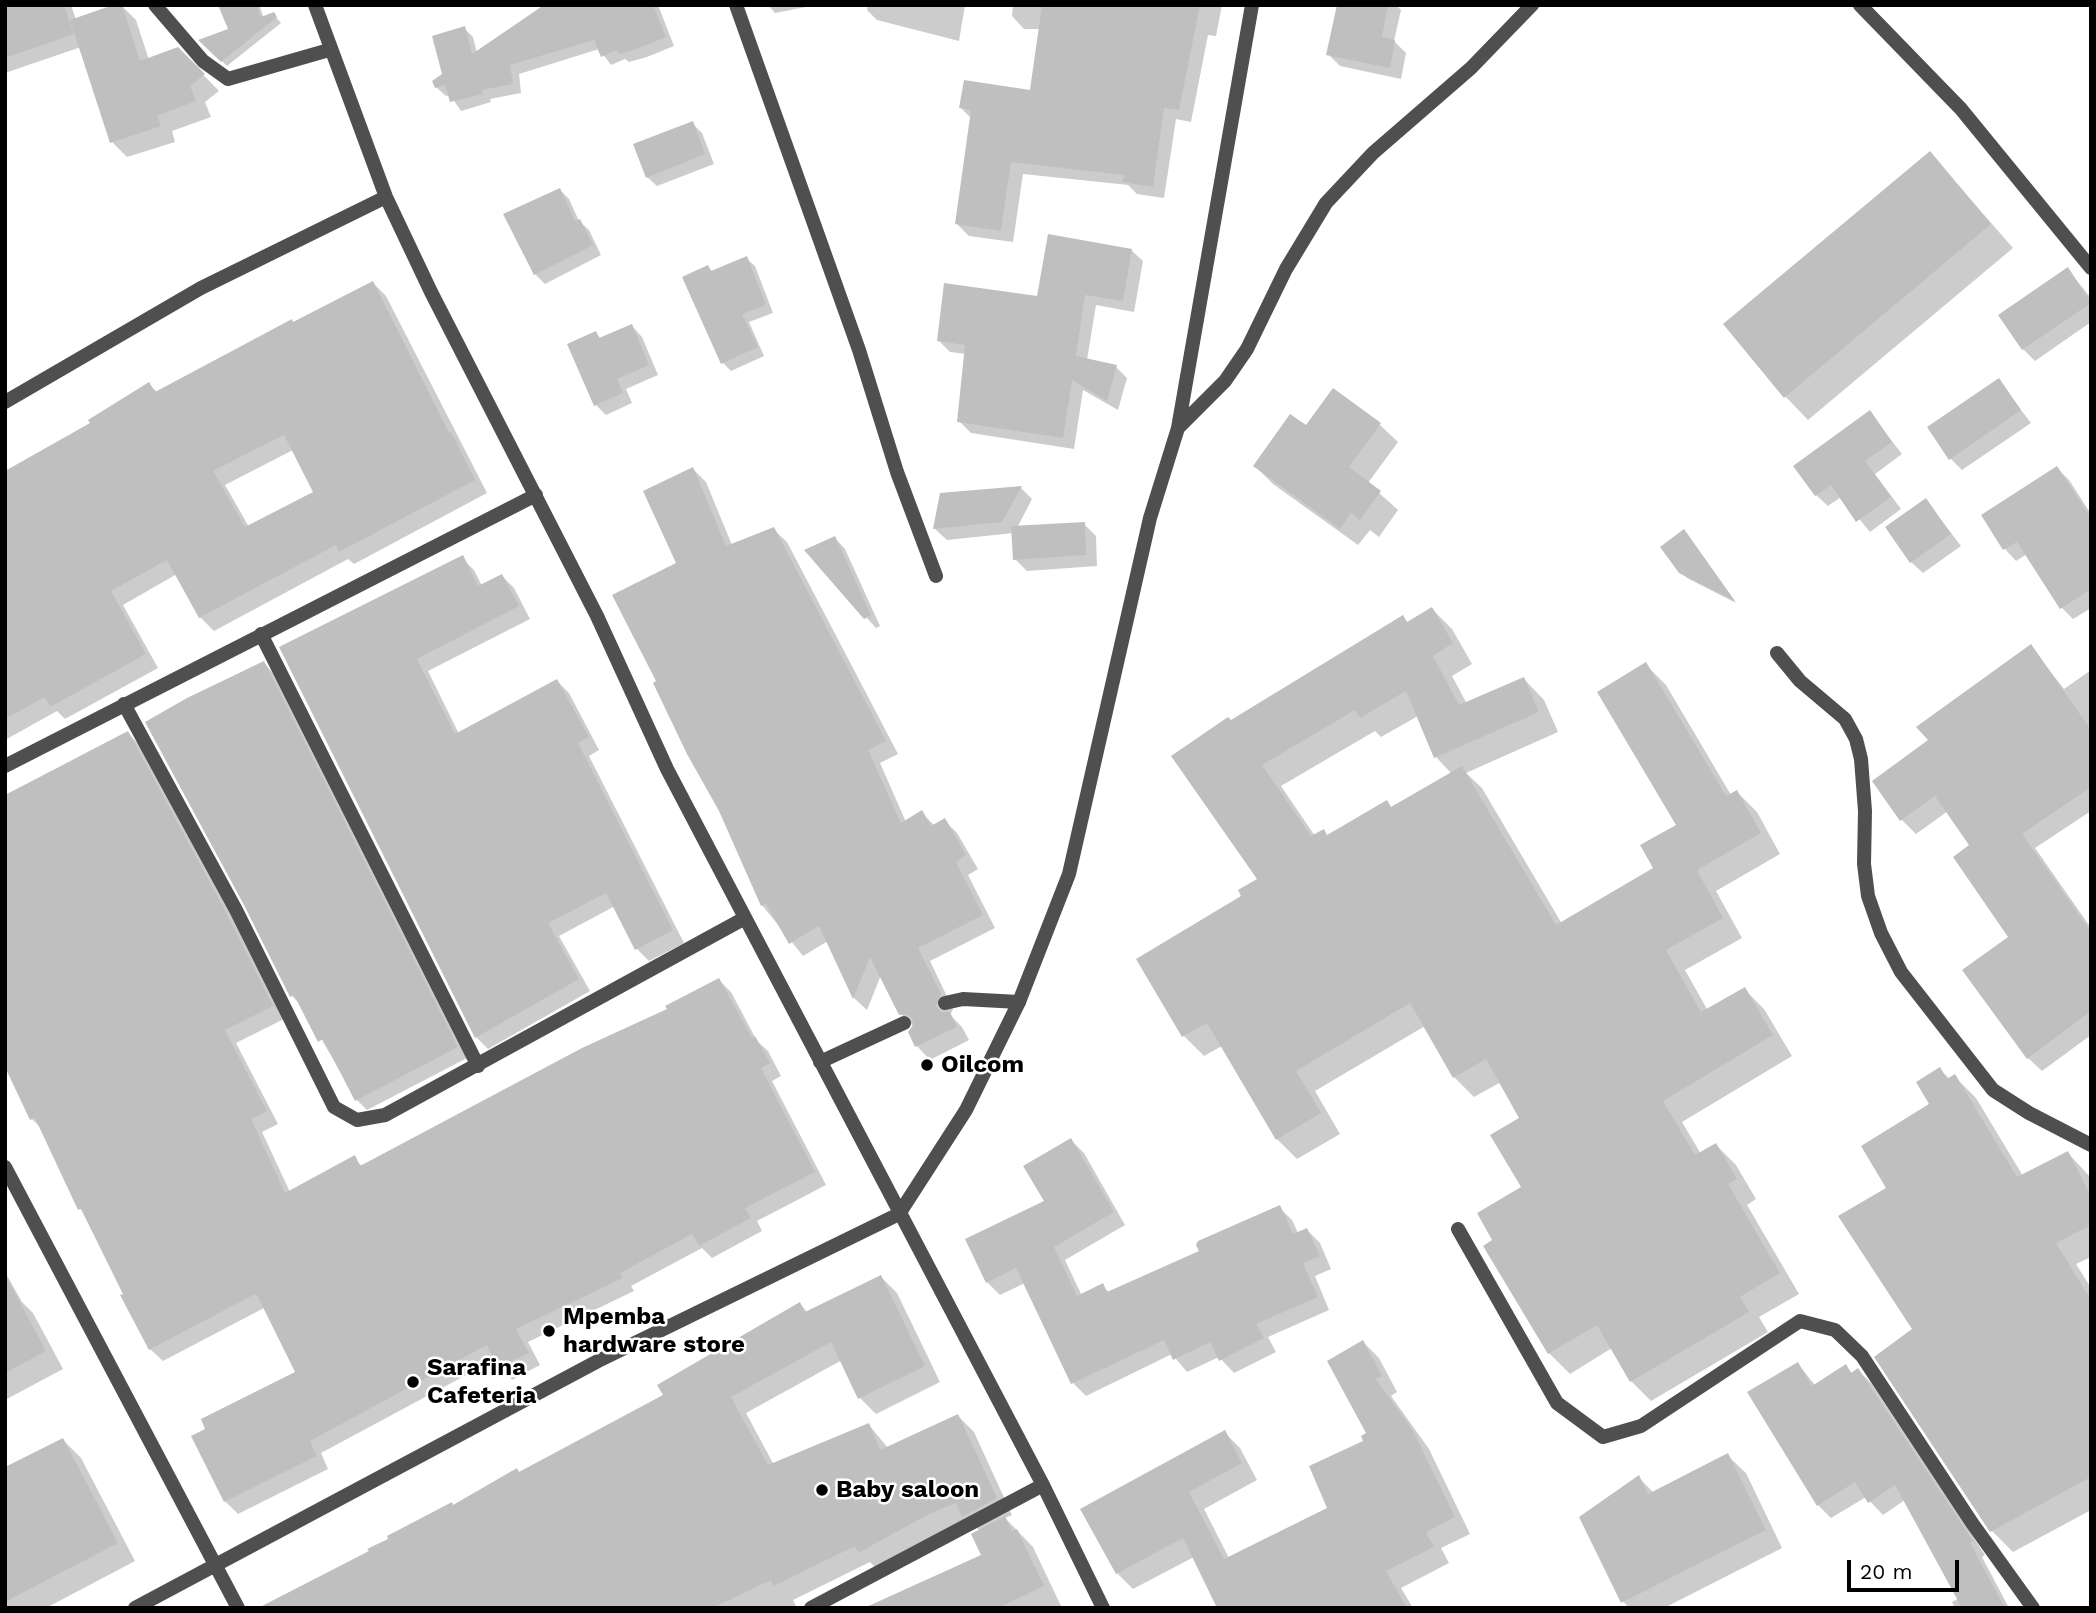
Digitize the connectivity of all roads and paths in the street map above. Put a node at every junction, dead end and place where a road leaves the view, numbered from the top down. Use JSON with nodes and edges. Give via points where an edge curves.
{"nodes":[{"id":1,"x":155,"y":5,"type":"edge"},
{"id":2,"x":315,"y":5,"type":"edge"},
{"id":3,"x":736,"y":5,"type":"edge"},
{"id":4,"x":1252,"y":5,"type":"edge"},
{"id":5,"x":1532,"y":5,"type":"edge"},
{"id":6,"x":1860,"y":5,"type":"edge"},
{"id":7,"x":329,"y":50,"type":"junction"},
{"id":8,"x":386,"y":197,"type":"junction"},
{"id":9,"x":2091,"y":268,"type":"edge"},
{"id":10,"x":5,"y":402,"type":"edge"},
{"id":11,"x":1178,"y":428,"type":"junction"},
{"id":12,"x":536,"y":495,"type":"junction"},
{"id":13,"x":936,"y":576,"type":"dead end"},
{"id":14,"x":261,"y":634,"type":"junction"},
{"id":15,"x":1777,"y":653,"type":"dead end"},
{"id":16,"x":124,"y":704,"type":"junction"},
{"id":17,"x":5,"y":766,"type":"edge"},
{"id":18,"x":745,"y":918,"type":"junction"},
{"id":19,"x":1019,"y":1002,"type":"junction"},
{"id":20,"x":945,"y":1003,"type":"dead end"},
{"id":21,"x":904,"y":1023,"type":"dead end"},
{"id":22,"x":820,"y":1062,"type":"junction"},
{"id":23,"x":478,"y":1066,"type":"junction"},
{"id":24,"x":2091,"y":1145,"type":"edge"},
{"id":25,"x":5,"y":1167,"type":"edge"},
{"id":26,"x":899,"y":1214,"type":"junction"},
{"id":27,"x":1458,"y":1229,"type":"dead end"},
{"id":28,"x":1042,"y":1485,"type":"junction"},
{"id":29,"x":216,"y":1566,"type":"junction"},
{"id":30,"x":135,"y":1608,"type":"edge"},
{"id":31,"x":238,"y":1608,"type":"edge"},
{"id":32,"x":811,"y":1608,"type":"edge"},
{"id":33,"x":1103,"y":1608,"type":"edge"},
{"id":34,"x":2033,"y":1608,"type":"edge"}],
"edges":[{"from":1,"to":7,"type":"street","via":[[203,61],[228,79]]},
{"from":2,"to":7,"type":"street"},
{"from":3,"to":13,"type":"street"},
{"from":4,"to":11,"type":"street"},
{"from":5,"to":11,"type":"street","via":[[1326,203],[1286,269],[1247,349],[1225,382]]},
{"from":6,"to":9,"type":"street","via":[[1961,109]]},
{"from":7,"to":8,"type":"street"},
{"from":8,"to":10,"type":"street","via":[[201,288]]},
{"from":8,"to":12,"type":"street"},
{"from":11,"to":19,"type":"street","via":[[1150,518],[1069,874]]},
{"from":12,"to":14,"type":"street"},
{"from":12,"to":18,"type":"street","via":[[667,769]]},
{"from":14,"to":16,"type":"street"},
{"from":14,"to":23,"type":"street"},
{"from":15,"to":24,"type":"street","via":[[1800,681],[1845,719],[1856,739],[1868,896],[1901,972],[1993,1090]]},
{"from":16,"to":17,"type":"street"},
{"from":16,"to":23,"type":"street","via":[[236,910],[334,1107],[357,1121],[386,1115]]},
{"from":18,"to":22,"type":"street"},
{"from":18,"to":23,"type":"street"},
{"from":19,"to":20,"type":"street","via":[[963,999]]},
{"from":19,"to":26,"type":"street","via":[[967,1110]]},
{"from":21,"to":22,"type":"street"},
{"from":22,"to":26,"type":"street"},
{"from":25,"to":29,"type":"street"},
{"from":26,"to":28,"type":"street"},
{"from":26,"to":29,"type":"street","via":[[598,1361]]},
{"from":27,"to":34,"type":"street","via":[[1557,1404],[1603,1437],[1641,1426],[1800,1321],[1835,1330],[1862,1356]]},
{"from":28,"to":32,"type":"street"},
{"from":28,"to":33,"type":"street"},
{"from":29,"to":30,"type":"street"},
{"from":29,"to":31,"type":"street"}]}
